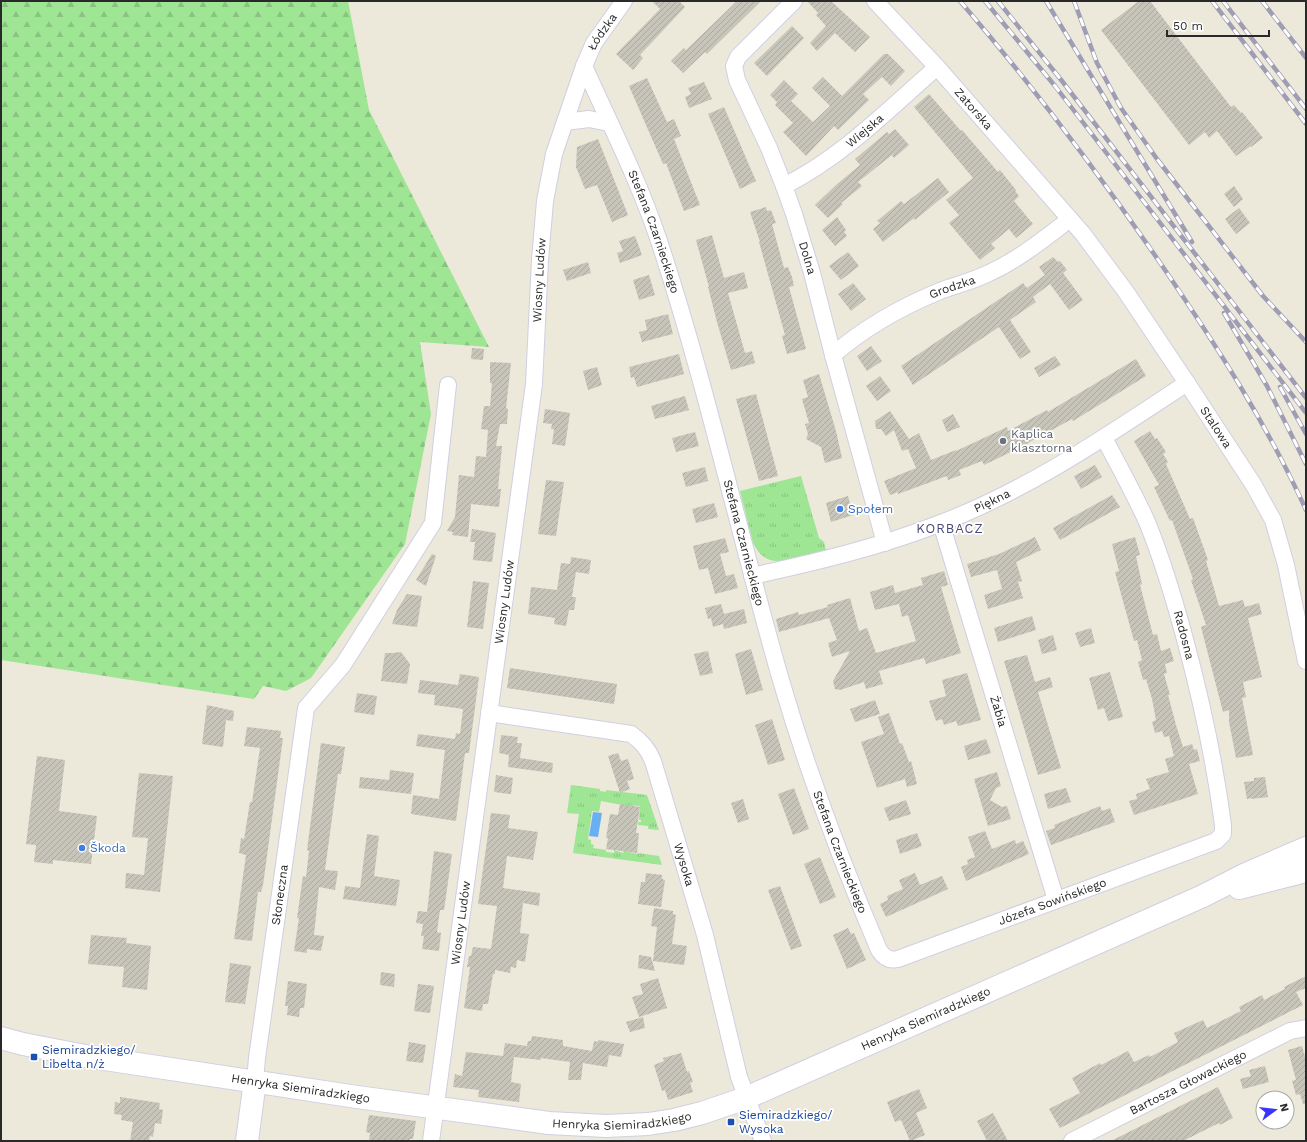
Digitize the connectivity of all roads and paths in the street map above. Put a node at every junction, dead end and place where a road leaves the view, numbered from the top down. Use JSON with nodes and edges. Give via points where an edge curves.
{"nodes":[{"id":1,"x":624,"y":1,"type":"edge"},
{"id":2,"x":794,"y":1,"type":"edge"},
{"id":3,"x":875,"y":1,"type":"edge"},
{"id":4,"x":584,"y":66,"type":"junction"},
{"id":5,"x":937,"y":66,"type":"junction"},
{"id":6,"x":565,"y":122,"type":"junction"},
{"id":7,"x":609,"y":123,"type":"junction"},
{"id":8,"x":784,"y":186,"type":"junction"},
{"id":9,"x":1070,"y":219,"type":"junction"},
{"id":10,"x":833,"y":355,"type":"junction"},
{"id":11,"x":1187,"y":383,"type":"junction"},
{"id":12,"x":448,"y":385,"type":"dead end"},
{"id":13,"x":1104,"y":438,"type":"junction"},
{"id":14,"x":941,"y":523,"type":"junction"},
{"id":15,"x":885,"y":543,"type":"junction"},
{"id":16,"x":752,"y":576,"type":"junction"},
{"id":17,"x":1306,"y":661,"type":"edge"},
{"id":18,"x":489,"y":713,"type":"junction"},
{"id":19,"x":1216,"y":841,"type":"joint"},
{"id":20,"x":1304,"y":850,"type":"edge"},
{"id":21,"x":1300,"y":878,"type":"edge"},
{"id":22,"x":1203,"y":896,"type":"junction"},
{"id":23,"x":1056,"y":900,"type":"junction"},
{"id":24,"x":887,"y":959,"type":"joint"},
{"id":25,"x":1306,"y":1028,"type":"edge"},
{"id":26,"x":1,"y":1038,"type":"edge"},
{"id":27,"x":255,"y":1081,"type":"junction"},
{"id":28,"x":746,"y":1098,"type":"junction"},
{"id":29,"x":436,"y":1108,"type":"junction"},
{"id":30,"x":247,"y":1141,"type":"edge"},
{"id":31,"x":431,"y":1141,"type":"edge"},
{"id":32,"x":763,"y":1141,"type":"edge"},
{"id":33,"x":1072,"y":1141,"type":"edge"}],
"edges":[{"from":1,"to":4,"type":"street","name":"Łódzka","via":[[594,43]]},
{"from":2,"to":8,"type":"street","name":"Dolna","via":[[734,63],[737,80]]},
{"from":3,"to":5,"type":"street","name":"Zatorska"},
{"from":4,"to":6,"type":"street","name":"Wiosny Ludów"},
{"from":4,"to":7,"type":"street","name":"Stefana Czarnieckiego"},
{"from":5,"to":8,"type":"street","name":"Wiejska","via":[[849,144],[826,162]]},
{"from":5,"to":9,"type":"street","name":"Zatorska"},
{"from":6,"to":7,"type":"street","via":[[589,119]]},
{"from":6,"to":18,"type":"street","name":"Wiosny Ludów","via":[[554,154],[545,202],[534,384]]},
{"from":7,"to":16,"type":"street","name":"Stefana Czarnieckiego","via":[[637,184],[669,272]]},
{"from":8,"to":10,"type":"street","name":"Dolna","via":[[812,273]]},
{"from":9,"to":10,"type":"street","name":"Grodzka","via":[[1009,262],[989,273],[901,308],[846,343]]},
{"from":9,"to":11,"type":"street","name":"Stalowa","via":[[1099,254]]},
{"from":10,"to":15,"type":"street","name":"Dolna"},
{"from":11,"to":13,"type":"street","name":"Piękna"},
{"from":11,"to":17,"type":"street","name":"Stalowa","via":[[1253,484],[1273,520],[1286,565]]},
{"from":12,"to":27,"type":"street","name":"Słoneczna","via":[[433,523],[343,665],[306,708]]},
{"from":13,"to":14,"type":"street","name":"Piękna","via":[[1030,482]]},
{"from":13,"to":19,"type":"street","name":"Radosna","via":[[1160,556],[1182,628],[1215,771],[1223,830],[1223,834]]},
{"from":14,"to":15,"type":"street","name":"Piękna"},
{"from":14,"to":23,"type":"street","name":"Żabia"},
{"from":15,"to":16,"type":"street","name":"Piękna","via":[[819,562]]},
{"from":16,"to":24,"type":"street","name":"Stefana Czarnieckiego","via":[[796,729],[829,826],[879,950]]},
{"from":18,"to":28,"type":"street","name":"Wysoka","via":[[623,732],[638,739],[648,750],[705,935]]},
{"from":18,"to":29,"type":"street","name":"Wiosny Ludów"},
{"from":19,"to":23,"type":"street","name":"Józefa Sowińskiego"},
{"from":20,"to":22,"type":"main road","name":"Henryka Siemiradzkiego","via":[[1246,874]]},
{"from":21,"to":22,"type":"main road","name":"Henryka Siemiradzkiego"},
{"from":22,"to":28,"type":"main road","name":"Henryka Siemiradzkiego"},
{"from":23,"to":24,"type":"street","name":"Józefa Sowińskiego","via":[[898,959]]},
{"from":25,"to":33,"type":"street","name":"Bartosza Głowackiego","via":[[1290,1031]]},
{"from":26,"to":27,"type":"main road","name":"Henryka Siemiradzkiego","via":[[85,1056]]},
{"from":27,"to":29,"type":"main road","name":"Henryka Siemiradzkiego"},
{"from":27,"to":30,"type":"main road"},
{"from":28,"to":29,"type":"main road","name":"Henryka Siemiradzkiego","via":[[718,1109],[686,1117],[623,1126],[549,1123]]},
{"from":28,"to":32,"type":"street","name":"Wysoka"},
{"from":29,"to":31,"type":"street","name":"Wiosny Ludów"}]}
